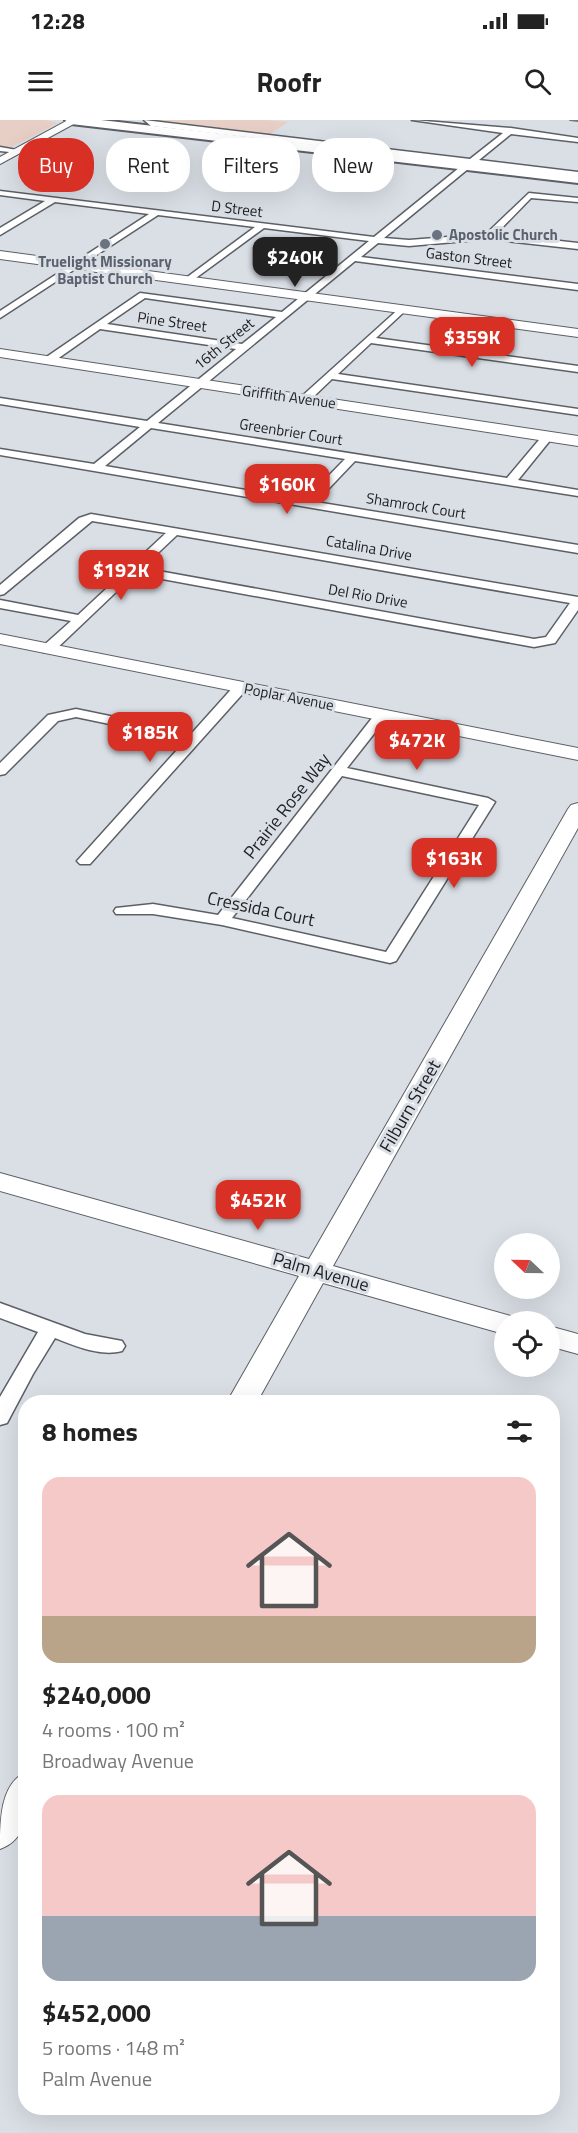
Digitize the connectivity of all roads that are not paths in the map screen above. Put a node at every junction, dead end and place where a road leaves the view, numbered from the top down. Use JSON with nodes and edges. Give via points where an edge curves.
{"nodes":[{"id":1,"x":74,"y":120,"type":"edge"},
{"id":2,"x":148,"y":120,"type":"edge"},
{"id":3,"x":416,"y":120,"type":"edge"},
{"id":4,"x":511,"y":130,"type":"junction"},
{"id":5,"x":43,"y":138,"type":"edge"},
{"id":6,"x":202,"y":140,"type":"edge"},
{"id":7,"x":578,"y":140,"type":"edge"},
{"id":8,"x":0,"y":149,"type":"edge"},
{"id":9,"x":18,"y":151,"type":"edge"},
{"id":10,"x":18,"y":152,"type":"edge"},
{"id":11,"x":300,"y":152,"type":"edge"},
{"id":12,"x":0,"y":161,"type":"edge"},
{"id":13,"x":467,"y":166,"type":"junction"},
{"id":14,"x":578,"y":174,"type":"edge"},
{"id":15,"x":578,"y":179,"type":"edge"},
{"id":16,"x":578,"y":184,"type":"edge"},
{"id":17,"x":0,"y":193,"type":"edge"},
{"id":18,"x":53,"y":200,"type":"junction"},
{"id":19,"x":578,"y":200,"type":"edge"},
{"id":20,"x":156,"y":213,"type":"junction"},
{"id":21,"x":262,"y":226,"type":"junction"},
{"id":22,"x":0,"y":232,"type":"edge"},
{"id":23,"x":489,"y":236,"type":"junction"},
{"id":24,"x":378,"y":240,"type":"junction"},
{"id":25,"x":578,"y":246,"type":"edge"},
{"id":26,"x":0,"y":255,"type":"edge"},
{"id":27,"x":356,"y":259,"type":"junction"},
{"id":28,"x":77,"y":265,"type":"junction"},
{"id":29,"x":189,"y":280,"type":"junction"},
{"id":30,"x":578,"y":287,"type":"edge"},
{"id":31,"x":306,"y":296,"type":"junction"},
{"id":32,"x":402,"y":309,"type":"junction"},
{"id":33,"x":0,"y":315,"type":"edge"},
{"id":34,"x":283,"y":315,"type":"junction"},
{"id":35,"x":98,"y":326,"type":"junction"},
{"id":36,"x":578,"y":333,"type":"edge"},
{"id":37,"x":369,"y":340,"type":"junction"},
{"id":38,"x":242,"y":348,"type":"junction"},
{"id":39,"x":0,"y":353,"type":"edge"},
{"id":40,"x":578,"y":356,"type":"edge"},
{"id":41,"x":50,"y":360,"type":"junction"},
{"id":42,"x":573,"y":368,"type":"edge"},
{"id":43,"x":330,"y":376,"type":"junction"},
{"id":44,"x":199,"y":384,"type":"junction"},
{"id":45,"x":305,"y":399,"type":"junction"},
{"id":46,"x":0,"y":401,"type":"edge"},
{"id":47,"x":578,"y":412,"type":"edge"},
{"id":48,"x":149,"y":424,"type":"junction"},
{"id":49,"x":548,"y":436,"type":"junction"},
{"id":50,"x":578,"y":441,"type":"edge"},
{"id":51,"x":0,"y":452,"type":"edge"},
{"id":52,"x":353,"y":457,"type":"junction"},
{"id":53,"x":96,"y":468,"type":"junction"},
{"id":54,"x":510,"y":482,"type":"junction"},
{"id":55,"x":578,"y":493,"type":"edge"},
{"id":56,"x":307,"y":504,"type":"junction"},
{"id":57,"x":175,"y":531,"type":"junction"},
{"id":58,"x":578,"y":549,"type":"edge"},
{"id":59,"x":132,"y":570,"type":"junction"},
{"id":60,"x":0,"y":591,"type":"edge"},
{"id":61,"x":578,"y":601,"type":"edge"},
{"id":62,"x":0,"y":604,"type":"edge"},
{"id":63,"x":80,"y":619,"type":"junction"},
{"id":64,"x":0,"y":639,"type":"edge"},
{"id":65,"x":48,"y":649,"type":"junction"},
{"id":66,"x":241,"y":687,"type":"junction"},
{"id":67,"x":381,"y":716,"type":"junction"},
{"id":68,"x":194,"y":738,"type":"junction"},
{"id":69,"x":578,"y":754,"type":"edge"},
{"id":70,"x":0,"y":771,"type":"edge"},
{"id":71,"x":339,"y":771,"type":"junction"},
{"id":72,"x":578,"y":810,"type":"edge"},
{"id":73,"x":85,"y":861,"type":"dead end"},
{"id":74,"x":122,"y":911,"type":"dead end"},
{"id":75,"x":222,"y":920,"type":"junction"},
{"id":76,"x":0,"y":1182,"type":"edge"},
{"id":77,"x":316,"y":1271,"type":"junction"},
{"id":78,"x":0,"y":1310,"type":"edge"},
{"id":79,"x":494,"y":1321,"type":"edge"},
{"id":80,"x":50,"y":1330,"type":"junction"},
{"id":81,"x":560,"y":1339,"type":"edge"},
{"id":82,"x":578,"y":1344,"type":"edge"},
{"id":83,"x":115,"y":1346,"type":"dead end"},
{"id":84,"x":246,"y":1395,"type":"edge"},
{"id":85,"x":0,"y":1417,"type":"edge"},
{"id":86,"x":18,"y":1802,"type":"edge"},
{"id":87,"x":0,"y":1833,"type":"edge"}],
"edges":[{"from":1,"to":5,"type":"street"},
{"from":1,"to":6,"type":"main road"},
{"from":1,"to":13,"type":"main road"},
{"from":2,"to":13,"type":"street","via":[[151,124]]},
{"from":3,"to":4,"type":"street"},
{"from":4,"to":7,"type":"street"},
{"from":4,"to":13,"type":"street","name":"16th Street"},
{"from":8,"to":9,"type":"street"},
{"from":10,"to":12,"type":"street"},
{"from":11,"to":13,"type":"main road"},
{"from":13,"to":14,"type":"street"},
{"from":13,"to":15,"type":"main road"},
{"from":13,"to":16,"type":"main road"},
{"from":13,"to":24,"type":"street","name":"16th Street"},
{"from":17,"to":18,"type":"street","name":"D Street"},
{"from":18,"to":20,"type":"street","name":"D Street"},
{"from":18,"to":22,"type":"street"},
{"from":19,"to":23,"type":"street","via":[[529,195]]},
{"from":20,"to":21,"type":"street","name":"D Street"},
{"from":20,"to":28,"type":"street"},
{"from":21,"to":24,"type":"street","name":"D Street"},
{"from":21,"to":29,"type":"street"},
{"from":23,"to":24,"type":"street","name":"D Street","via":[[409,243]]},
{"from":23,"to":25,"type":"street","name":"D Street"},
{"from":24,"to":27,"type":"street","name":"16th Street"},
{"from":26,"to":28,"type":"street"},
{"from":27,"to":30,"type":"street","name":"Gaston Street"},
{"from":27,"to":31,"type":"street","name":"16th Street"},
{"from":28,"to":29,"type":"street"},
{"from":28,"to":33,"type":"street"},
{"from":29,"to":31,"type":"street"},
{"from":31,"to":32,"type":"street"},
{"from":31,"to":34,"type":"street","name":"16th Street"},
{"from":32,"to":36,"type":"street"},
{"from":32,"to":37,"type":"street"},
{"from":34,"to":35,"type":"street","via":[[143,295]]},
{"from":34,"to":38,"type":"street","name":"16th Street"},
{"from":35,"to":38,"type":"street","name":"Pine Street"},
{"from":35,"to":41,"type":"street"},
{"from":37,"to":42,"type":"street"},
{"from":37,"to":43,"type":"street"},
{"from":38,"to":44,"type":"street","name":"16th Street"},
{"from":39,"to":41,"type":"street","name":"Griffith Avenue"},
{"from":40,"to":42,"type":"street"},
{"from":41,"to":44,"type":"street","name":"Griffith Avenue"},
{"from":43,"to":45,"type":"street"},
{"from":43,"to":47,"type":"street"},
{"from":44,"to":45,"type":"street","name":"Griffith Avenue"},
{"from":44,"to":48,"type":"street","name":"16th Street"},
{"from":45,"to":49,"type":"street","name":"Griffith Avenue"},
{"from":46,"to":48,"type":"street","name":"Greenbrier Court"},
{"from":48,"to":52,"type":"street","name":"Greenbrier Court"},
{"from":48,"to":53,"type":"street","name":"16th Street"},
{"from":49,"to":50,"type":"street","name":"Griffith Avenue"},
{"from":49,"to":54,"type":"street"},
{"from":51,"to":53,"type":"street","name":"Shamrock Court"},
{"from":52,"to":54,"type":"street","name":"Greenbrier Court"},
{"from":52,"to":56,"type":"street"},
{"from":53,"to":56,"type":"street","name":"Shamrock Court"},
{"from":54,"to":55,"type":"street","name":"Greenbrier Court"},
{"from":56,"to":58,"type":"street","name":"Shamrock Court"},
{"from":57,"to":59,"type":"street"},
{"from":57,"to":60,"type":"street","name":"Catalina Drive","via":[[99,518],[83,520]]},
{"from":57,"to":61,"type":"street","name":"Catalina Drive"},
{"from":59,"to":61,"type":"street","name":"Del Rio Drive","via":[[534,643],[550,640]]},
{"from":59,"to":63,"type":"street"},
{"from":62,"to":63,"type":"street"},
{"from":63,"to":65,"type":"street"},
{"from":64,"to":65,"type":"street","name":"Poplar Avenue"},
{"from":65,"to":66,"type":"street","name":"Poplar Avenue"},
{"from":66,"to":67,"type":"street","name":"Poplar Avenue"},
{"from":66,"to":68,"type":"street"},
{"from":67,"to":69,"type":"street","name":"Poplar Avenue"},
{"from":67,"to":71,"type":"street","name":"Prairie Rose Way"},
{"from":68,"to":70,"type":"street","via":[[76,713],[63,715],[53,718]]},
{"from":68,"to":73,"type":"street"},
{"from":71,"to":75,"type":"street","name":"Prairie Rose Way"},
{"from":71,"to":75,"type":"street","name":"Cressida Court","via":[[488,802],[390,958]]},
{"from":72,"to":77,"type":"street","name":"Filburn Street"},
{"from":74,"to":75,"type":"street","name":"Cressida Court","via":[[153,909]]},
{"from":76,"to":77,"type":"street","name":"Palm Avenue"},
{"from":77,"to":79,"type":"street","name":"Palm Avenue"},
{"from":77,"to":84,"type":"street","name":"Filburn Street"},
{"from":78,"to":80,"type":"street"},
{"from":80,"to":83,"type":"street","via":[[82,1341]]},
{"from":80,"to":85,"type":"street"},
{"from":81,"to":82,"type":"street"},
{"from":86,"to":87,"type":"street"}]}
